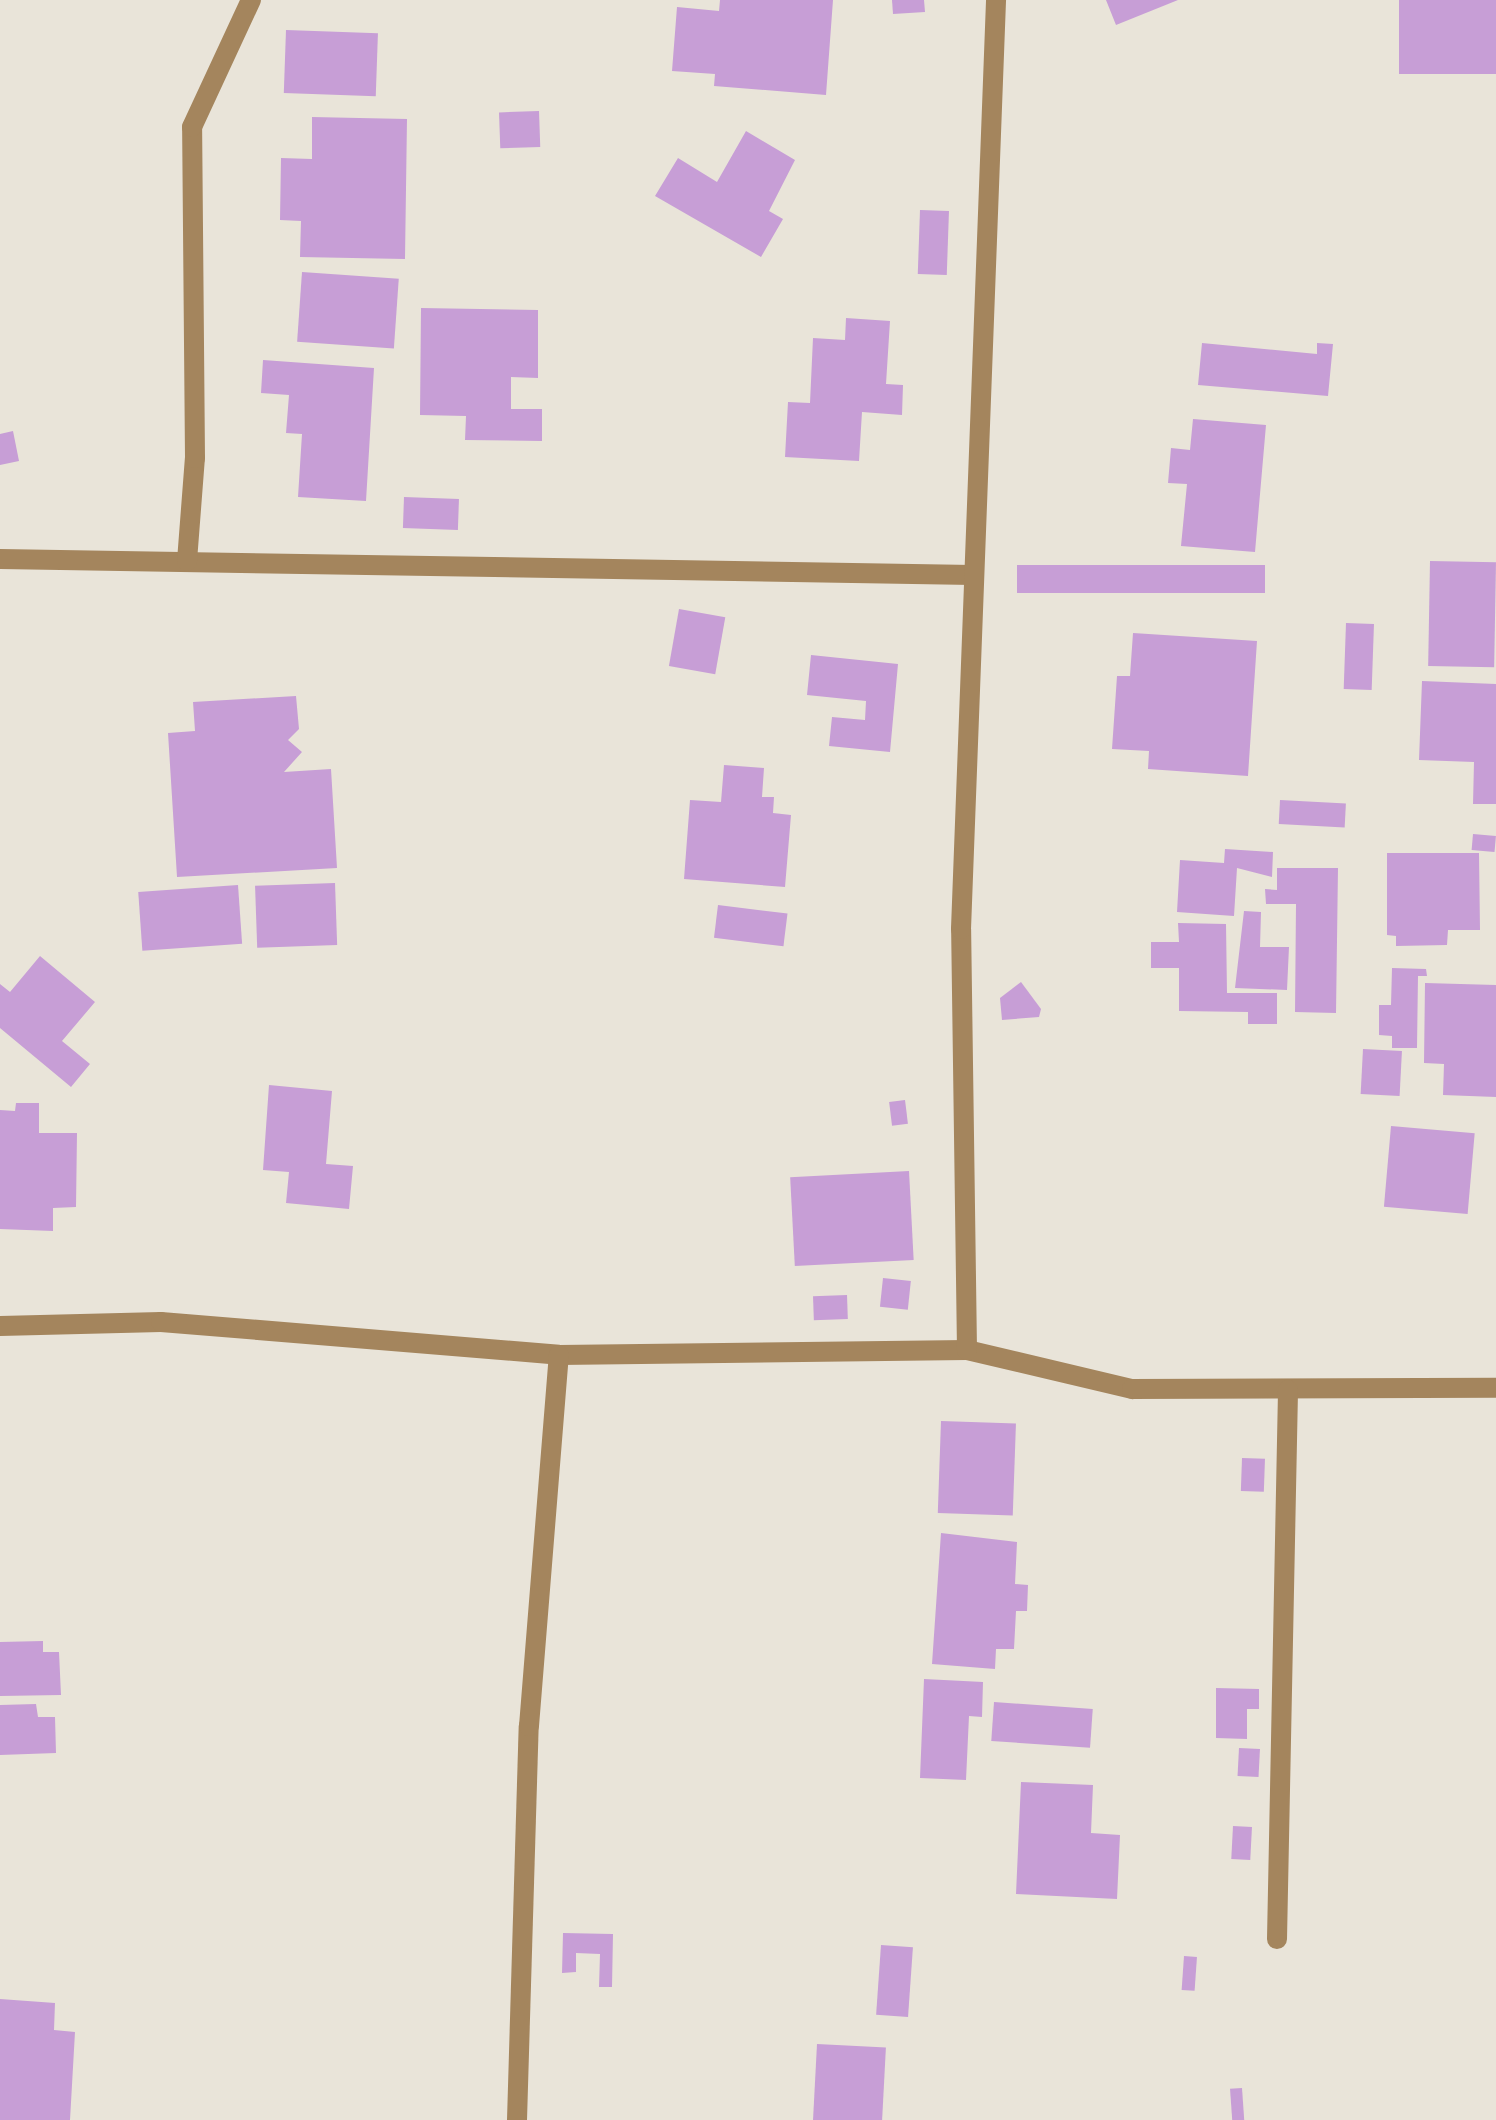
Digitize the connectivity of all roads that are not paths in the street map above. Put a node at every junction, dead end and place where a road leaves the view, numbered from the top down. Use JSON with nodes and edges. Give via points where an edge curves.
{"nodes":[{"id":1,"x":251,"y":0,"type":"edge"},
{"id":2,"x":996,"y":0,"type":"edge"},
{"id":3,"x":0,"y":559,"type":"edge"},
{"id":4,"x":187,"y":561,"type":"junction"},
{"id":5,"x":973,"y":575,"type":"junction"},
{"id":6,"x":0,"y":1326,"type":"edge"},
{"id":7,"x":967,"y":1350,"type":"junction"},
{"id":8,"x":559,"y":1355,"type":"junction"},
{"id":9,"x":1496,"y":1388,"type":"edge"},
{"id":10,"x":1288,"y":1390,"type":"junction"},
{"id":11,"x":1277,"y":1939,"type":"dead end"},
{"id":12,"x":517,"y":2120,"type":"edge"}],
"edges":[{"from":1,"to":4,"type":"street","via":[[192,127],[195,458]]},
{"from":2,"to":5,"type":"street"},
{"from":3,"to":4,"type":"street"},
{"from":4,"to":5,"type":"street"},
{"from":5,"to":7,"type":"street","via":[[961,929]]},
{"from":6,"to":8,"type":"street","via":[[161,1322]]},
{"from":7,"to":8,"type":"street"},
{"from":7,"to":10,"type":"street","via":[[1132,1389]]},
{"from":8,"to":12,"type":"street","via":[[529,1726]]},
{"from":9,"to":10,"type":"street"},
{"from":10,"to":11,"type":"street"}]}
